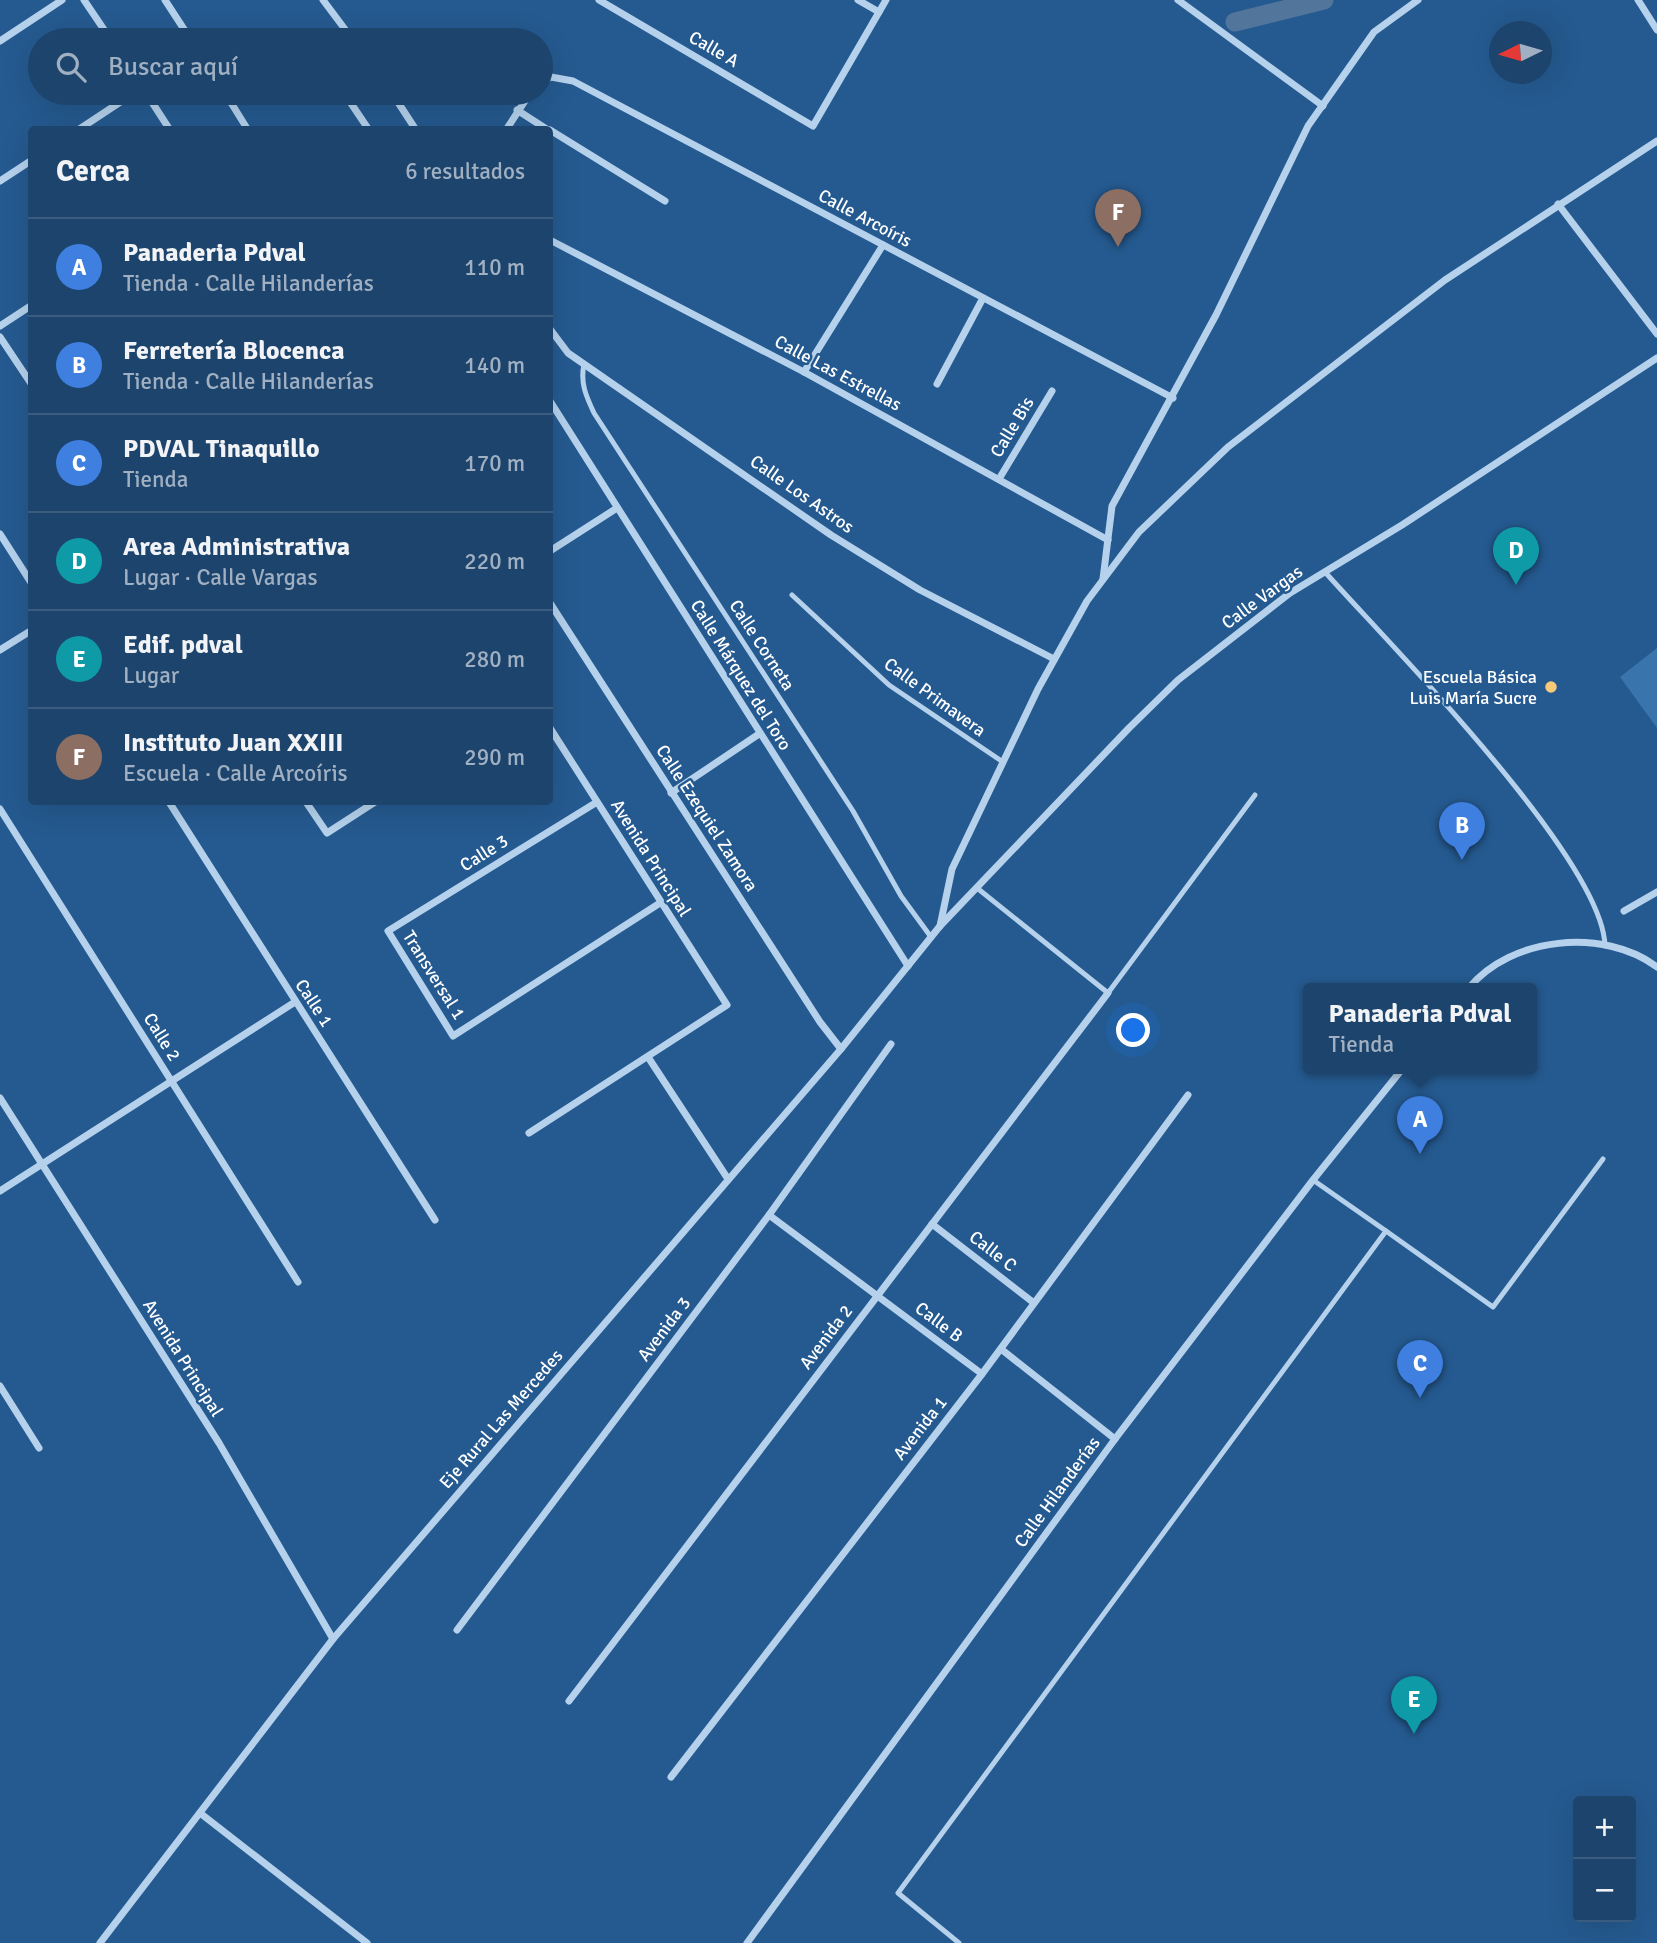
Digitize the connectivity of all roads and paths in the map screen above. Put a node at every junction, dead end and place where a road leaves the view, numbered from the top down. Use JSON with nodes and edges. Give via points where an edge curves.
{"nodes":[{"id":1,"x":62,"y":0,"type":"edge"},
{"id":2,"x":84,"y":0,"type":"edge"},
{"id":3,"x":166,"y":0,"type":"edge"},
{"id":4,"x":323,"y":0,"type":"edge"},
{"id":5,"x":599,"y":0,"type":"edge"},
{"id":6,"x":859,"y":0,"type":"edge"},
{"id":7,"x":886,"y":0,"type":"edge"},
{"id":8,"x":1178,"y":0,"type":"edge"},
{"id":9,"x":1418,"y":0,"type":"edge"},
{"id":10,"x":1638,"y":0,"type":"edge"},
{"id":11,"x":879,"y":12,"type":"junction"},
{"id":12,"x":103,"y":28,"type":"edge"},
{"id":13,"x":184,"y":28,"type":"edge"},
{"id":14,"x":344,"y":28,"type":"edge"},
{"id":15,"x":1657,"y":30,"type":"edge"},
{"id":16,"x":0,"y":41,"type":"edge"},
{"id":17,"x":553,"y":78,"type":"edge"},
{"id":18,"x":116,"y":105,"type":"edge"},
{"id":19,"x":154,"y":105,"type":"edge"},
{"id":20,"x":232,"y":105,"type":"edge"},
{"id":21,"x":352,"y":105,"type":"edge"},
{"id":22,"x":400,"y":105,"type":"edge"},
{"id":23,"x":521,"y":105,"type":"edge"},
{"id":24,"x":1322,"y":106,"type":"junction"},
{"id":25,"x":517,"y":110,"type":"junction"},
{"id":26,"x":84,"y":126,"type":"edge"},
{"id":27,"x":167,"y":126,"type":"edge"},
{"id":28,"x":245,"y":126,"type":"edge"},
{"id":29,"x":366,"y":126,"type":"edge"},
{"id":30,"x":413,"y":126,"type":"edge"},
{"id":31,"x":508,"y":126,"type":"edge"},
{"id":32,"x":543,"y":126,"type":"edge"},
{"id":33,"x":553,"y":132,"type":"edge"},
{"id":34,"x":1657,"y":141,"type":"edge"},
{"id":35,"x":28,"y":163,"type":"edge"},
{"id":36,"x":0,"y":181,"type":"edge"},
{"id":37,"x":665,"y":201,"type":"dead end"},
{"id":38,"x":1558,"y":204,"type":"junction"},
{"id":39,"x":553,"y":242,"type":"edge"},
{"id":40,"x":883,"y":245,"type":"junction"},
{"id":41,"x":983,"y":298,"type":"junction"},
{"id":42,"x":28,"y":308,"type":"edge"},
{"id":43,"x":0,"y":326,"type":"edge"},
{"id":44,"x":553,"y":333,"type":"edge"},
{"id":45,"x":1657,"y":334,"type":"edge"},
{"id":46,"x":0,"y":337,"type":"edge"},
{"id":47,"x":1657,"y":358,"type":"edge"},
{"id":48,"x":584,"y":364,"type":"junction"},
{"id":49,"x":804,"y":372,"type":"junction"},
{"id":50,"x":28,"y":379,"type":"edge"},
{"id":51,"x":937,"y":384,"type":"dead end"},
{"id":52,"x":1052,"y":391,"type":"dead end"},
{"id":53,"x":1173,"y":398,"type":"junction"},
{"id":54,"x":553,"y":406,"type":"edge"},
{"id":55,"x":999,"y":479,"type":"junction"},
{"id":56,"x":617,"y":508,"type":"junction"},
{"id":57,"x":0,"y":534,"type":"edge"},
{"id":58,"x":1108,"y":540,"type":"junction"},
{"id":59,"x":553,"y":549,"type":"edge"},
{"id":60,"x":1325,"y":572,"type":"junction"},
{"id":61,"x":28,"y":578,"type":"edge"},
{"id":62,"x":1103,"y":580,"type":"junction"},
{"id":63,"x":792,"y":595,"type":"dead end"},
{"id":64,"x":553,"y":608,"type":"edge"},
{"id":65,"x":28,"y":632,"type":"edge"},
{"id":66,"x":0,"y":650,"type":"edge"},
{"id":67,"x":1054,"y":659,"type":"junction"},
{"id":68,"x":553,"y":732,"type":"edge"},
{"id":69,"x":759,"y":734,"type":"junction"},
{"id":70,"x":1003,"y":762,"type":"junction"},
{"id":71,"x":671,"y":793,"type":"junction"},
{"id":72,"x":1255,"y":795,"type":"dead end"},
{"id":73,"x":597,"y":802,"type":"junction"},
{"id":74,"x":171,"y":805,"type":"edge"},
{"id":75,"x":308,"y":805,"type":"edge"},
{"id":76,"x":370,"y":805,"type":"edge"},
{"id":77,"x":0,"y":809,"type":"edge"},
{"id":78,"x":976,"y":888,"type":"junction"},
{"id":79,"x":1657,"y":892,"type":"edge"},
{"id":80,"x":660,"y":903,"type":"junction"},
{"id":81,"x":1624,"y":911,"type":"dead end"},
{"id":82,"x":940,"y":926,"type":"junction"},
{"id":83,"x":388,"y":931,"type":"joint"},
{"id":84,"x":931,"y":937,"type":"junction"},
{"id":85,"x":1605,"y":946,"type":"junction"},
{"id":86,"x":908,"y":966,"type":"junction"},
{"id":87,"x":1657,"y":967,"type":"edge"},
{"id":88,"x":1473,"y":983,"type":"edge"},
{"id":89,"x":1108,"y":993,"type":"junction"},
{"id":90,"x":295,"y":1002,"type":"junction"},
{"id":91,"x":891,"y":1044,"type":"dead end"},
{"id":92,"x":841,"y":1049,"type":"junction"},
{"id":93,"x":648,"y":1057,"type":"junction"},
{"id":94,"x":1399,"y":1074,"type":"edge"},
{"id":95,"x":171,"y":1082,"type":"junction"},
{"id":96,"x":1188,"y":1095,"type":"dead end"},
{"id":97,"x":0,"y":1098,"type":"edge"},
{"id":98,"x":529,"y":1133,"type":"dead end"},
{"id":99,"x":1603,"y":1159,"type":"dead end"},
{"id":100,"x":42,"y":1164,"type":"junction"},
{"id":101,"x":728,"y":1179,"type":"junction"},
{"id":102,"x":1313,"y":1180,"type":"junction"},
{"id":103,"x":0,"y":1191,"type":"edge"},
{"id":104,"x":769,"y":1215,"type":"junction"},
{"id":105,"x":435,"y":1220,"type":"dead end"},
{"id":106,"x":932,"y":1224,"type":"junction"},
{"id":107,"x":1385,"y":1231,"type":"junction"},
{"id":108,"x":298,"y":1282,"type":"dead end"},
{"id":109,"x":878,"y":1296,"type":"junction"},
{"id":110,"x":1034,"y":1303,"type":"junction"},
{"id":111,"x":1000,"y":1349,"type":"junction"},
{"id":112,"x":982,"y":1374,"type":"junction"},
{"id":113,"x":0,"y":1386,"type":"edge"},
{"id":114,"x":1115,"y":1439,"type":"junction"},
{"id":115,"x":39,"y":1448,"type":"dead end"},
{"id":116,"x":457,"y":1630,"type":"dead end"},
{"id":117,"x":333,"y":1639,"type":"junction"},
{"id":118,"x":569,"y":1701,"type":"dead end"},
{"id":119,"x":671,"y":1777,"type":"dead end"},
{"id":120,"x":200,"y":1813,"type":"junction"},
{"id":121,"x":100,"y":1943,"type":"edge"},
{"id":122,"x":367,"y":1943,"type":"edge"},
{"id":123,"x":747,"y":1943,"type":"edge"},
{"id":124,"x":959,"y":1943,"type":"edge"}],
"edges":[{"from":1,"to":16,"type":"street"},
{"from":2,"to":12,"type":"street"},
{"from":3,"to":13,"type":"street"},
{"from":4,"to":14,"type":"street"},
{"from":5,"to":11,"type":"street","name":"Calle A","via":[[813,126]]},
{"from":6,"to":11,"type":"street"},
{"from":7,"to":11,"type":"street"},
{"from":8,"to":24,"type":"street"},
{"from":9,"to":24,"type":"street","via":[[1374,32]]},
{"from":10,"to":15,"type":"street"},
{"from":17,"to":40,"type":"street","name":"Calle Arcoíris","via":[[573,81]]},
{"from":18,"to":26,"type":"street"},
{"from":19,"to":27,"type":"street"},
{"from":20,"to":28,"type":"street"},
{"from":21,"to":29,"type":"street"},
{"from":22,"to":30,"type":"street"},
{"from":23,"to":25,"type":"street"},
{"from":24,"to":53,"type":"street"},
{"from":25,"to":31,"type":"street"},
{"from":25,"to":32,"type":"street"},
{"from":33,"to":37,"type":"street"},
{"from":34,"to":38,"type":"street"},
{"from":35,"to":36,"type":"street"},
{"from":38,"to":45,"type":"street"},
{"from":38,"to":62,"type":"street","via":[[1445,280],[1228,447],[1139,532]]},
{"from":39,"to":49,"type":"street","name":"Calle Las Estrellas"},
{"from":40,"to":41,"type":"street","name":"Calle Arcoíris"},
{"from":40,"to":49,"type":"street"},
{"from":41,"to":51,"type":"street"},
{"from":41,"to":53,"type":"street","name":"Calle Arcoíris"},
{"from":42,"to":43,"type":"street"},
{"from":44,"to":48,"type":"street","name":"Calle Los Astros","via":[[568,353]]},
{"from":46,"to":50,"type":"street"},
{"from":47,"to":60,"type":"street","name":"Calle Vargas"},
{"from":48,"to":67,"type":"street","name":"Calle Los Astros","via":[[831,535],[920,590]]},
{"from":48,"to":84,"type":"lane","name":"Calle Corneta","via":[[584,393],[594,413]]},
{"from":49,"to":55,"type":"street","name":"Calle Las Estrellas"},
{"from":52,"to":55,"type":"street","name":"Calle Bis"},
{"from":53,"to":58,"type":"street","via":[[1112,506]]},
{"from":54,"to":56,"type":"street","name":"Calle Márquez del Toro"},
{"from":55,"to":58,"type":"street","name":"Calle Las Estrellas"},
{"from":56,"to":59,"type":"street"},
{"from":56,"to":69,"type":"street","name":"Calle Márquez del Toro"},
{"from":57,"to":61,"type":"street"},
{"from":58,"to":62,"type":"street"},
{"from":60,"to":78,"type":"street","name":"Calle Vargas","via":[[1290,593],[1178,680]]},
{"from":60,"to":85,"type":"lane","via":[[1520,793],[1561,847],[1593,900]]},
{"from":62,"to":67,"type":"street"},
{"from":63,"to":70,"type":"lane","name":"Calle Primavera","via":[[889,685]]},
{"from":64,"to":71,"type":"street","name":"Calle Ezequiel Zamora"},
{"from":65,"to":66,"type":"street"},
{"from":67,"to":70,"type":"street"},
{"from":68,"to":73,"type":"street","name":"Avenida Principal"},
{"from":69,"to":71,"type":"street"},
{"from":69,"to":86,"type":"street","name":"Calle Márquez del Toro"},
{"from":70,"to":82,"type":"street","via":[[952,869]]},
{"from":71,"to":92,"type":"street","name":"Calle Ezequiel Zamora"},
{"from":72,"to":89,"type":"lane"},
{"from":73,"to":80,"type":"street","name":"Avenida Principal"},
{"from":73,"to":83,"type":"street","name":"Calle 3"},
{"from":74,"to":90,"type":"street","name":"Calle 1"},
{"from":75,"to":76,"type":"street","via":[[327,833]]},
{"from":77,"to":95,"type":"street","name":"Calle 2"},
{"from":78,"to":82,"type":"street","name":"Calle Vargas"},
{"from":78,"to":89,"type":"lane"},
{"from":79,"to":81,"type":"street"},
{"from":80,"to":83,"type":"street","name":"Transversal 1","via":[[453,1036]]},
{"from":80,"to":93,"type":"street","name":"Avenida Principal","via":[[727,1005]]},
{"from":82,"to":84,"type":"street","name":"Eje Rural Las Mercedes"},
{"from":84,"to":86,"type":"street","name":"Eje Rural Las Mercedes"},
{"from":85,"to":87,"type":"street"},
{"from":85,"to":88,"type":"street","via":[[1535,947],[1482,972]]},
{"from":86,"to":92,"type":"street","name":"Eje Rural Las Mercedes"},
{"from":89,"to":106,"type":"street","name":"Avenida 2"},
{"from":90,"to":95,"type":"street"},
{"from":90,"to":105,"type":"street","name":"Calle 1"},
{"from":91,"to":104,"type":"street","name":"Avenida 3"},
{"from":92,"to":101,"type":"street","name":"Eje Rural Las Mercedes"},
{"from":93,"to":98,"type":"street"},
{"from":93,"to":101,"type":"street"},
{"from":94,"to":102,"type":"street","name":"Calle Hilanderías"},
{"from":95,"to":100,"type":"street"},
{"from":95,"to":108,"type":"street","name":"Calle 2"},
{"from":96,"to":110,"type":"street","name":"Avenida 1"},
{"from":97,"to":100,"type":"street","name":"Avenida Principal"},
{"from":99,"to":107,"type":"lane","via":[[1493,1307]]},
{"from":100,"to":103,"type":"street"},
{"from":100,"to":117,"type":"street","name":"Avenida Principal","via":[[219,1443]]},
{"from":101,"to":117,"type":"street","name":"Eje Rural Las Mercedes"},
{"from":102,"to":107,"type":"lane"},
{"from":102,"to":114,"type":"street","name":"Calle Hilanderías"},
{"from":104,"to":109,"type":"street","name":"Calle B"},
{"from":104,"to":116,"type":"street","name":"Avenida 3"},
{"from":106,"to":109,"type":"street","name":"Avenida 2"},
{"from":106,"to":110,"type":"street","name":"Calle C"},
{"from":107,"to":124,"type":"lane","via":[[898,1893]]},
{"from":109,"to":112,"type":"street","name":"Calle B"},
{"from":109,"to":118,"type":"street","name":"Avenida 2"},
{"from":110,"to":111,"type":"street","name":"Avenida 1"},
{"from":111,"to":112,"type":"street","name":"Avenida 1"},
{"from":111,"to":114,"type":"street"},
{"from":112,"to":119,"type":"street","name":"Avenida 1"},
{"from":113,"to":115,"type":"street"},
{"from":114,"to":123,"type":"street","name":"Calle Hilanderías"},
{"from":117,"to":120,"type":"street","name":"Eje Rural Las Mercedes"},
{"from":120,"to":121,"type":"street","name":"Eje Rural Las Mercedes"},
{"from":120,"to":122,"type":"street"}]}
